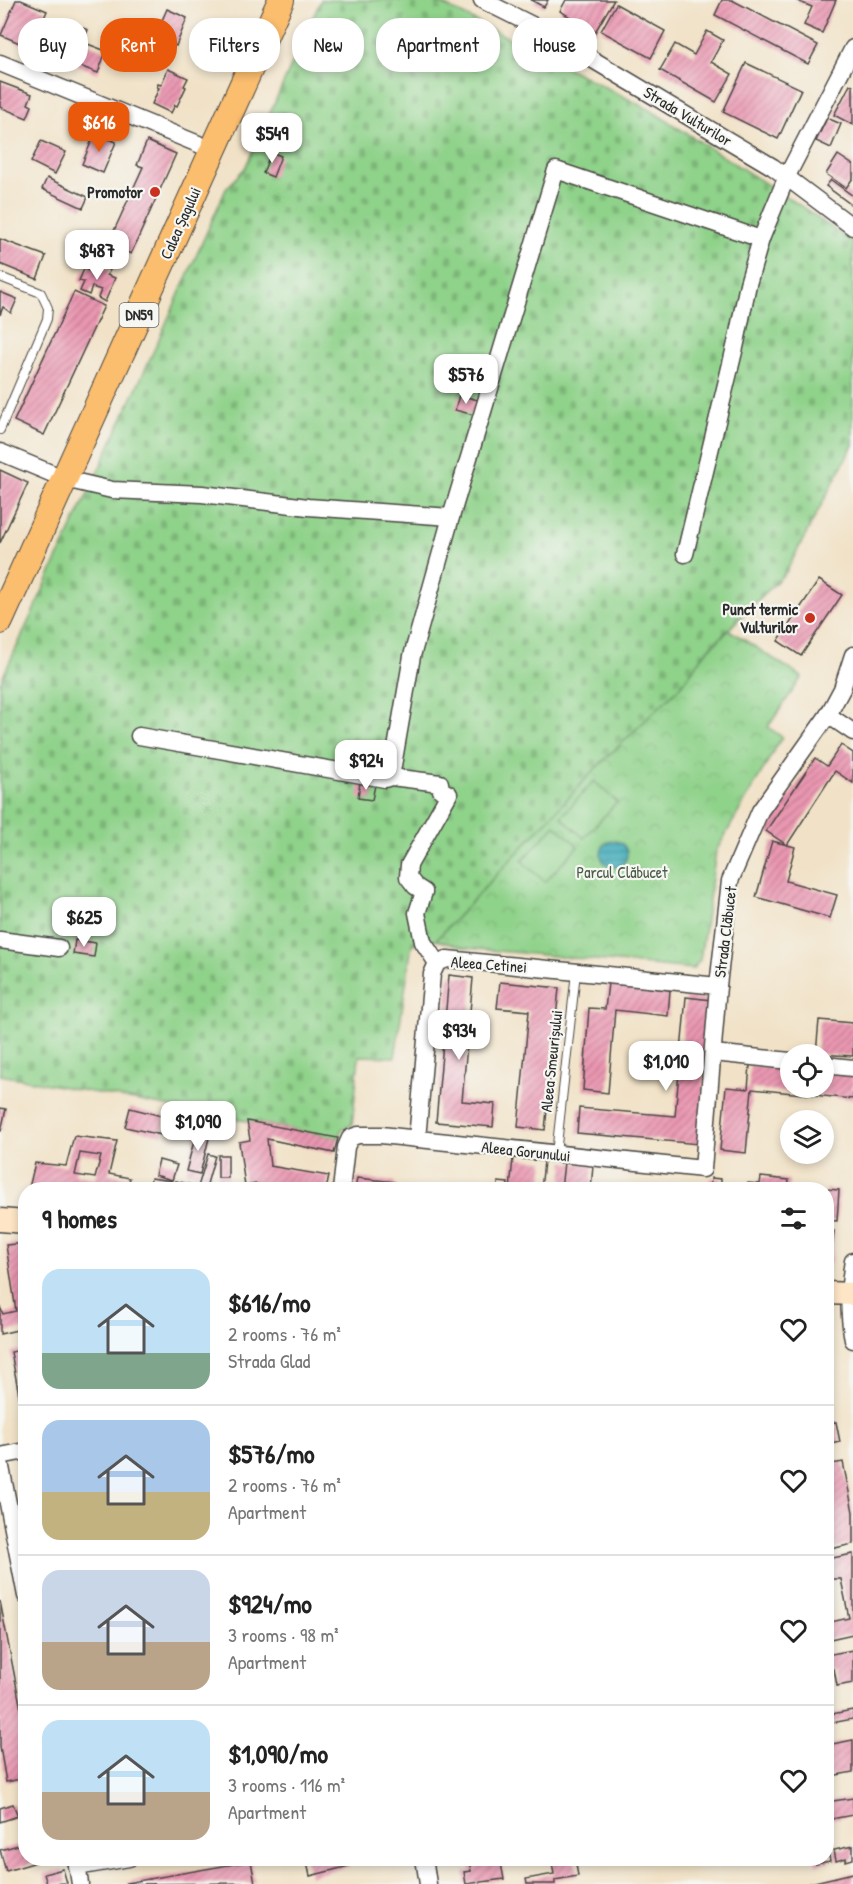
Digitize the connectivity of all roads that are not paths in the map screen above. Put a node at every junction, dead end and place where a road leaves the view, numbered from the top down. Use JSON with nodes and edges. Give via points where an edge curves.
{"nodes":[{"id":1,"x":281,"y":0,"type":"edge"},
{"id":2,"x":482,"y":0,"type":"edge"},
{"id":3,"x":853,"y":48,"type":"edge"},
{"id":4,"x":0,"y":63,"type":"edge"},
{"id":5,"x":213,"y":150,"type":"junction"},
{"id":6,"x":787,"y":176,"type":"junction"},
{"id":7,"x":853,"y":227,"type":"edge"},
{"id":8,"x":761,"y":239,"type":"junction"},
{"id":9,"x":0,"y":277,"type":"edge"},
{"id":10,"x":0,"y":430,"type":"edge"},
{"id":11,"x":0,"y":452,"type":"edge"},
{"id":12,"x":65,"y":479,"type":"junction"},
{"id":13,"x":451,"y":517,"type":"junction"},
{"id":14,"x":686,"y":554,"type":"dead end"},
{"id":15,"x":0,"y":621,"type":"edge"},
{"id":16,"x":853,"y":655,"type":"edge"},
{"id":17,"x":828,"y":715,"type":"junction"},
{"id":18,"x":853,"y":732,"type":"edge"},
{"id":19,"x":139,"y":736,"type":"dead end"},
{"id":20,"x":391,"y":777,"type":"junction"},
{"id":21,"x":0,"y":940,"type":"edge"},
{"id":22,"x":59,"y":948,"type":"dead end"},
{"id":23,"x":437,"y":963,"type":"junction"},
{"id":24,"x":576,"y":972,"type":"junction"},
{"id":25,"x":718,"y":986,"type":"junction"},
{"id":26,"x":713,"y":1053,"type":"junction"},
{"id":27,"x":780,"y":1060,"type":"edge"},
{"id":28,"x":834,"y":1066,"type":"edge"},
{"id":29,"x":853,"y":1068,"type":"edge"},
{"id":30,"x":417,"y":1139,"type":"junction"},
{"id":31,"x":556,"y":1154,"type":"junction"},
{"id":32,"x":703,"y":1169,"type":"joint"},
{"id":33,"x":341,"y":1182,"type":"edge"},
{"id":34,"x":0,"y":1220,"type":"edge"},
{"id":35,"x":18,"y":1221,"type":"edge"},
{"id":36,"x":853,"y":1261,"type":"edge"},
{"id":37,"x":845,"y":1292,"type":"edge"},
{"id":38,"x":853,"y":1340,"type":"edge"},
{"id":39,"x":18,"y":1453,"type":"edge"},
{"id":40,"x":0,"y":1456,"type":"edge"},
{"id":41,"x":0,"y":1462,"type":"edge"},
{"id":42,"x":18,"y":1555,"type":"edge"},
{"id":43,"x":95,"y":1866,"type":"edge"},
{"id":44,"x":425,"y":1866,"type":"edge"},
{"id":45,"x":78,"y":1870,"type":"edge"},
{"id":46,"x":428,"y":1884,"type":"edge"}],
"edges":[{"from":1,"to":5,"type":"main road","name":"Calea Șagului","number":"DN59"},
{"from":2,"to":6,"type":"street","name":"Strada Vulturilor","via":[[557,38]]},
{"from":3,"to":6,"type":"street"},
{"from":4,"to":5,"type":"street"},
{"from":5,"to":12,"type":"main road","name":"Calea Șagului","number":"DN59"},
{"from":6,"to":7,"type":"street","name":"Strada Vulturilor"},
{"from":6,"to":8,"type":"street"},
{"from":8,"to":13,"type":"street","via":[[556,171]]},
{"from":8,"to":14,"type":"street"},
{"from":9,"to":10,"type":"lane","via":[[42,293],[48,308],[47,320]]},
{"from":11,"to":12,"type":"street"},
{"from":12,"to":13,"type":"street","via":[[112,490],[202,494],[308,507]]},
{"from":12,"to":15,"type":"main road","number":"DN59"},
{"from":13,"to":20,"type":"street","via":[[412,656]]},
{"from":16,"to":17,"type":"street","name":"Strada Clăbucet"},
{"from":17,"to":18,"type":"street"},
{"from":17,"to":25,"type":"street","name":"Strada Clăbucet","via":[[772,791],[749,832],[730,880]]},
{"from":19,"to":20,"type":"street","via":[[324,770]]},
{"from":20,"to":23,"type":"street","via":[[440,783],[441,790],[449,794],[410,865],[408,877],[424,892],[417,913],[423,942]]},
{"from":21,"to":22,"type":"street"},
{"from":23,"to":24,"type":"street","name":"Aleea Cetinei","via":[[447,959]]},
{"from":23,"to":30,"type":"street","name":"Aleea Cetinei","via":[[432,974]]},
{"from":24,"to":25,"type":"street","name":"Aleea Cetinei"},
{"from":24,"to":31,"type":"lane","name":"Aleea Smeurișului"},
{"from":25,"to":26,"type":"street","name":"Strada Clăbucet"},
{"from":26,"to":27,"type":"street"},
{"from":26,"to":32,"type":"street","name":"Strada Clăbucet"},
{"from":28,"to":29,"type":"street"},
{"from":30,"to":31,"type":"street","name":"Aleea Gorunului"},
{"from":30,"to":33,"type":"street","name":"Aleea Gorunului","via":[[358,1135],[350,1138]]},
{"from":31,"to":32,"type":"street","name":"Aleea Gorunului"},
{"from":34,"to":35,"type":"main road"},
{"from":36,"to":37,"type":"street"},
{"from":37,"to":38,"type":"street"},
{"from":39,"to":40,"type":"street"},
{"from":41,"to":42,"type":"street"},
{"from":43,"to":45,"type":"street"},
{"from":44,"to":46,"type":"street"}]}
